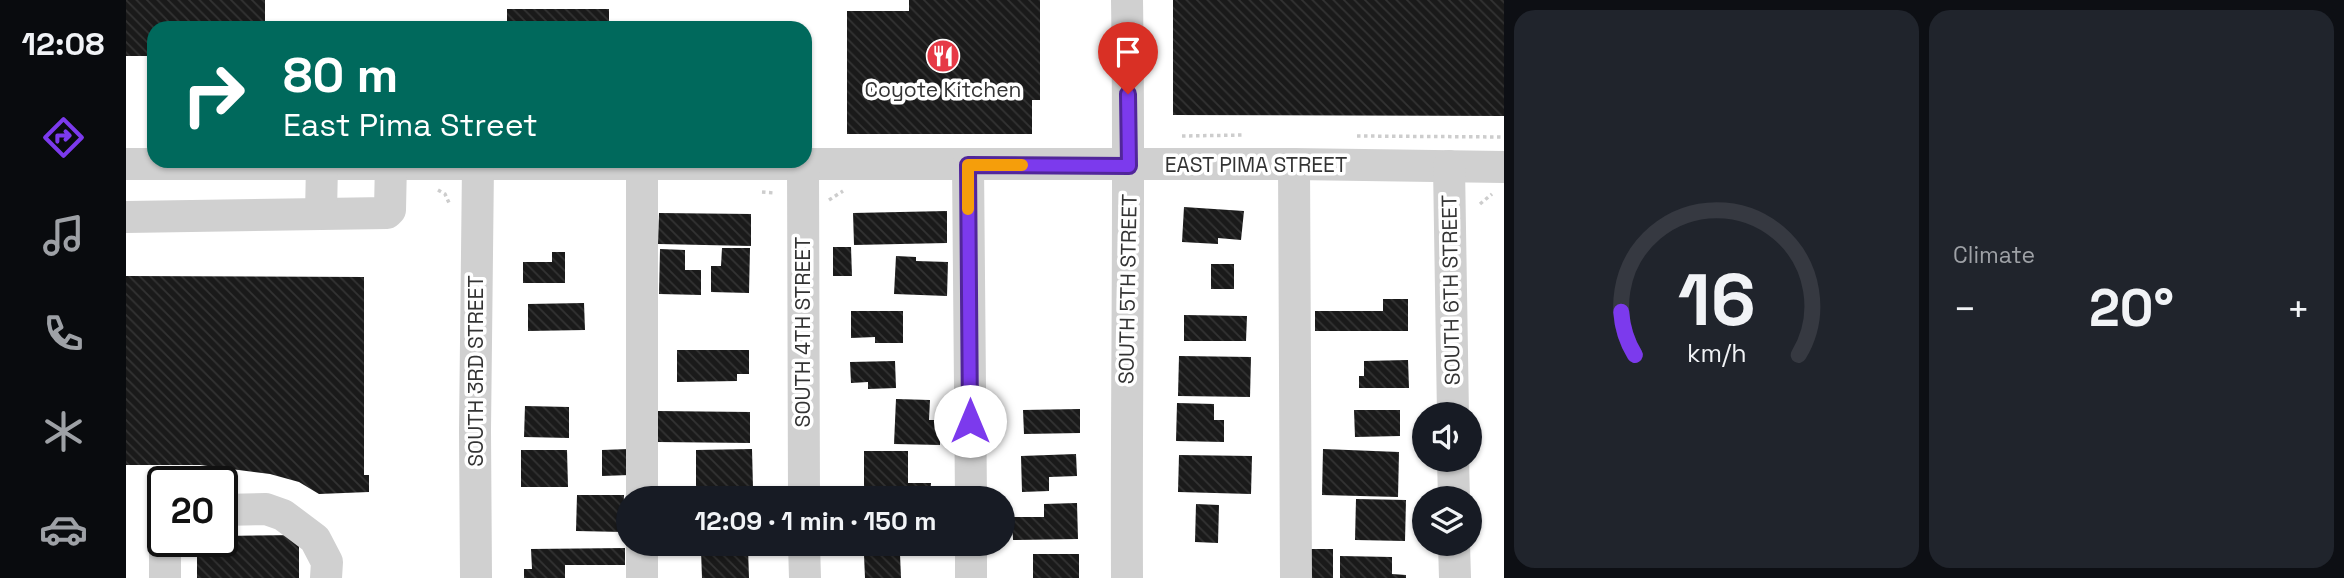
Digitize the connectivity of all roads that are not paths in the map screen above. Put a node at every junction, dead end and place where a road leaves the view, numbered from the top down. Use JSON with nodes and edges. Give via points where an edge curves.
{"nodes":[{"id":1,"x":1127,"y":0,"type":"edge"},
{"id":2,"x":126,"y":164,"type":"edge"},
{"id":3,"x":147,"y":164,"type":"edge"},
{"id":4,"x":812,"y":164,"type":"edge"},
{"id":5,"x":1294,"y":164,"type":"junction"},
{"id":6,"x":968,"y":165,"type":"junction"},
{"id":7,"x":1129,"y":166,"type":"junction"},
{"id":8,"x":1449,"y":166,"type":"junction"},
{"id":9,"x":1504,"y":167,"type":"edge"},
{"id":10,"x":166,"y":168,"type":"edge"},
{"id":11,"x":322,"y":168,"type":"edge"},
{"id":12,"x":391,"y":168,"type":"edge"},
{"id":13,"x":478,"y":168,"type":"edge"},
{"id":14,"x":642,"y":168,"type":"edge"},
{"id":15,"x":803,"y":168,"type":"edge"},
{"id":16,"x":321,"y":214,"type":"junction"},
{"id":17,"x":166,"y":216,"type":"junction"},
{"id":18,"x":126,"y":217,"type":"edge"},
{"id":19,"x":1452,"y":402,"type":"edge"},
{"id":20,"x":642,"y":486,"type":"edge"},
{"id":21,"x":804,"y":486,"type":"edge"},
{"id":22,"x":971,"y":486,"type":"edge"},
{"id":23,"x":238,"y":510,"type":"edge"},
{"id":24,"x":642,"y":556,"type":"edge"},
{"id":25,"x":804,"y":556,"type":"edge"},
{"id":26,"x":971,"y":556,"type":"edge"},
{"id":27,"x":1454,"y":556,"type":"edge"},
{"id":28,"x":165,"y":557,"type":"edge"},
{"id":29,"x":165,"y":578,"type":"edge"},
{"id":30,"x":326,"y":578,"type":"edge"},
{"id":31,"x":476,"y":578,"type":"edge"},
{"id":32,"x":642,"y":578,"type":"edge"},
{"id":33,"x":805,"y":578,"type":"edge"},
{"id":34,"x":971,"y":578,"type":"edge"},
{"id":35,"x":1127,"y":578,"type":"edge"},
{"id":36,"x":1296,"y":578,"type":"edge"},
{"id":37,"x":1455,"y":578,"type":"edge"}],
"edges":[{"from":1,"to":7,"type":"street","name":"SOUTH 5TH STREET"},
{"from":2,"to":3,"type":"street","name":"EAST PIMA STREET"},
{"from":4,"to":6,"type":"street","name":"EAST PIMA STREET"},
{"from":5,"to":7,"type":"street","name":"EAST PIMA STREET"},
{"from":5,"to":8,"type":"street","name":"EAST PIMA STREET"},
{"from":5,"to":36,"type":"street"},
{"from":6,"to":7,"type":"street","name":"EAST PIMA STREET"},
{"from":6,"to":22,"type":"street"},
{"from":7,"to":35,"type":"street","name":"SOUTH 5TH STREET"},
{"from":8,"to":9,"type":"street","name":"EAST PIMA STREET"},
{"from":8,"to":19,"type":"street","name":"SOUTH 6TH STREET"},
{"from":10,"to":17,"type":"street"},
{"from":11,"to":16,"type":"street"},
{"from":12,"to":16,"type":"street","via":[[387,213]]},
{"from":13,"to":31,"type":"street","name":"SOUTH 3RD STREET"},
{"from":14,"to":20,"type":"street"},
{"from":15,"to":21,"type":"street","name":"SOUTH 4TH STREET"},
{"from":16,"to":17,"type":"street"},
{"from":17,"to":18,"type":"street"},
{"from":23,"to":30,"type":"street","via":[[266,509],[315,539],[327,562]]},
{"from":24,"to":32,"type":"street"},
{"from":25,"to":33,"type":"street"},
{"from":26,"to":34,"type":"street"},
{"from":27,"to":37,"type":"street"},
{"from":28,"to":29,"type":"street"}]}
